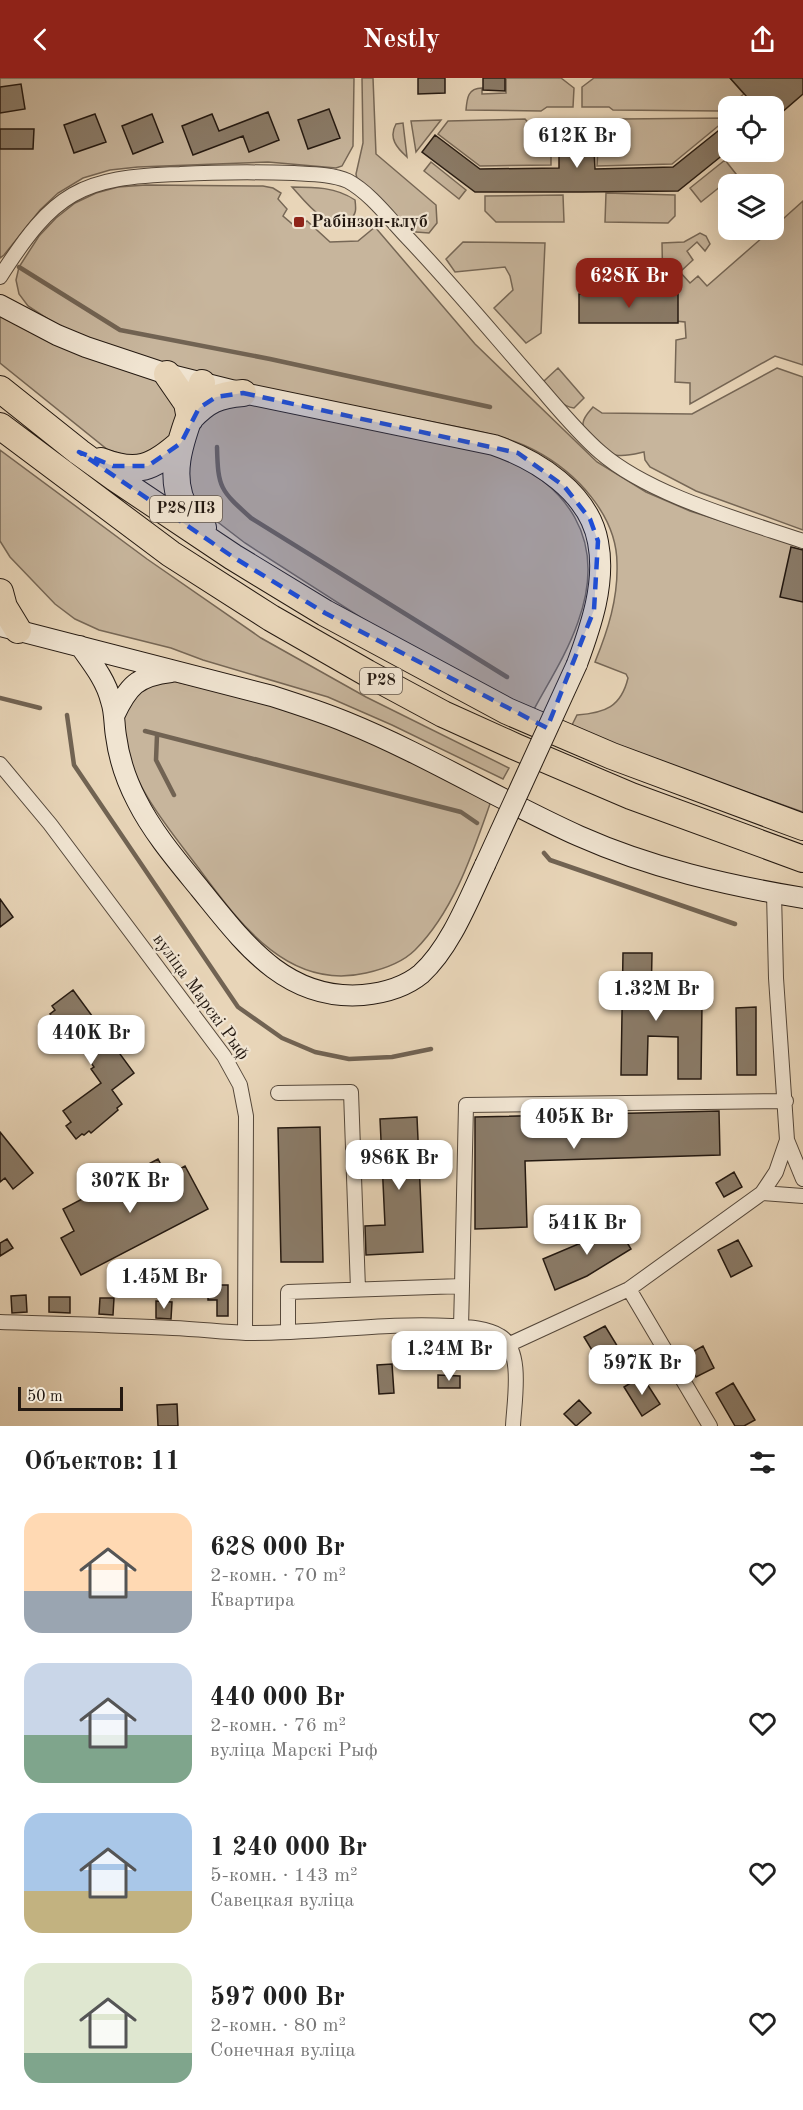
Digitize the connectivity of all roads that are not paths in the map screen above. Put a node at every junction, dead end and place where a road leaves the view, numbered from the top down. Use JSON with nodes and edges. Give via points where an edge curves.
{"nodes":[{"id":1,"x":0,"y":277,"type":"edge"},
{"id":2,"x":0,"y":305,"type":"edge"},
{"id":3,"x":167,"y":374,"type":"junction"},
{"id":4,"x":202,"y":383,"type":"junction"},
{"id":5,"x":0,"y":388,"type":"edge"},
{"id":6,"x":243,"y":393,"type":"junction"},
{"id":7,"x":190,"y":419,"type":"junction"},
{"id":8,"x":0,"y":426,"type":"edge"},
{"id":9,"x":181,"y":443,"type":"junction"},
{"id":10,"x":79,"y":452,"type":"junction"},
{"id":11,"x":803,"y":541,"type":"edge"},
{"id":12,"x":233,"y":557,"type":"junction"},
{"id":13,"x":0,"y":592,"type":"edge"},
{"id":14,"x":9,"y":628,"type":"edge"},
{"id":15,"x":80,"y":646,"type":"junction"},
{"id":16,"x":128,"y":658,"type":"junction"},
{"id":17,"x":177,"y":671,"type":"junction"},
{"id":18,"x":114,"y":716,"type":"junction"},
{"id":19,"x":0,"y":764,"type":"edge"},
{"id":20,"x":803,"y":827,"type":"edge"},
{"id":21,"x":803,"y":859,"type":"edge"},
{"id":22,"x":774,"y":893,"type":"junction"},
{"id":23,"x":803,"y":898,"type":"edge"},
{"id":24,"x":278,"y":1093,"type":"dead end"},
{"id":25,"x":786,"y":1101,"type":"junction"},
{"id":26,"x":787,"y":1140,"type":"junction"},
{"id":27,"x":803,"y":1179,"type":"edge"},
{"id":28,"x":762,"y":1193,"type":"junction"},
{"id":29,"x":803,"y":1196,"type":"edge"},
{"id":30,"x":462,"y":1286,"type":"junction"},
{"id":31,"x":358,"y":1289,"type":"junction"},
{"id":32,"x":629,"y":1289,"type":"junction"},
{"id":33,"x":0,"y":1323,"type":"edge"},
{"id":34,"x":461,"y":1327,"type":"junction"},
{"id":35,"x":288,"y":1332,"type":"junction"},
{"id":36,"x":245,"y":1333,"type":"junction"},
{"id":37,"x":510,"y":1344,"type":"junction"},
{"id":38,"x":513,"y":1426,"type":"edge"},
{"id":39,"x":710,"y":1426,"type":"edge"}],
"edges":[{"from":1,"to":11,"type":"street","via":[[50,210],[91,185],[146,175],[219,172],[307,174],[347,181],[372,200],[569,421],[615,465],[705,507]]},
{"from":2,"to":3,"type":"street","via":[[86,347]]},
{"from":3,"to":4,"type":"street"},
{"from":3,"to":7,"type":"highway","via":[[188,403]]},
{"from":4,"to":6,"type":"street","number":"Р28/П3"},
{"from":4,"to":7,"type":"highway","number":"Р28/П3"},
{"from":5,"to":10,"type":"highway","number":"Р28"},
{"from":6,"to":7,"type":"highway","number":"Р28/П3","via":[[216,397]]},
{"from":6,"to":18,"type":"street","number":"Р28/П3","bridge":true,"via":[[494,445],[545,469],[579,502],[598,541],[600,562],[594,610],[577,664],[464,910],[440,952],[421,974],[399,988],[381,993],[353,996],[307,988],[264,963],[249,948],[184,870],[137,802],[119,755]]},
{"from":7,"to":9,"type":"highway","number":"Р28/П3"},
{"from":8,"to":21,"type":"highway","number":"Р28","via":[[171,554],[271,618],[443,714],[642,800]]},
{"from":9,"to":10,"type":"highway","via":[[164,459],[133,469],[113,466]]},
{"from":9,"to":12,"type":"highway","number":"Р28/П3","via":[[176,465],[181,499],[189,514]]},
{"from":10,"to":12,"type":"highway","number":"Р28"},
{"from":12,"to":20,"type":"highway","number":"Р28","via":[[325,613],[507,711],[612,756]]},
{"from":13,"to":14,"type":"highway"},
{"from":14,"to":15,"type":"street"},
{"from":15,"to":16,"type":"street"},
{"from":15,"to":18,"type":"street","number":"Р28/П3","via":[[98,670]]},
{"from":16,"to":17,"type":"street"},
{"from":16,"to":18,"type":"street","number":"Р28/П3"},
{"from":17,"to":18,"type":"street","via":[[142,678],[132,685]]},
{"from":17,"to":22,"type":"street","via":[[272,696],[347,722],[570,832],[627,855],[691,875]]},
{"from":19,"to":36,"type":"street","name":"вуліца Марскі Рыф","via":[[57,834],[237,1078],[246,1116]]},
{"from":22,"to":23,"type":"street"},
{"from":22,"to":25,"type":"street"},
{"from":24,"to":31,"type":"street","via":[[351,1092]]},
{"from":25,"to":26,"type":"street"},
{"from":25,"to":30,"type":"street","via":[[465,1105]]},
{"from":26,"to":27,"type":"street"},
{"from":26,"to":28,"type":"street","via":[[776,1172]]},
{"from":28,"to":29,"type":"street"},
{"from":28,"to":32,"type":"street"},
{"from":30,"to":31,"type":"street"},
{"from":30,"to":34,"type":"street"},
{"from":31,"to":35,"type":"street","via":[[288,1292]]},
{"from":32,"to":37,"type":"street"},
{"from":32,"to":39,"type":"street"},
{"from":33,"to":36,"type":"street"},
{"from":34,"to":35,"type":"street","via":[[386,1324]]},
{"from":34,"to":37,"type":"street","via":[[487,1331]]},
{"from":35,"to":36,"type":"street"},
{"from":37,"to":38,"type":"street","via":[[516,1359]]}]}
